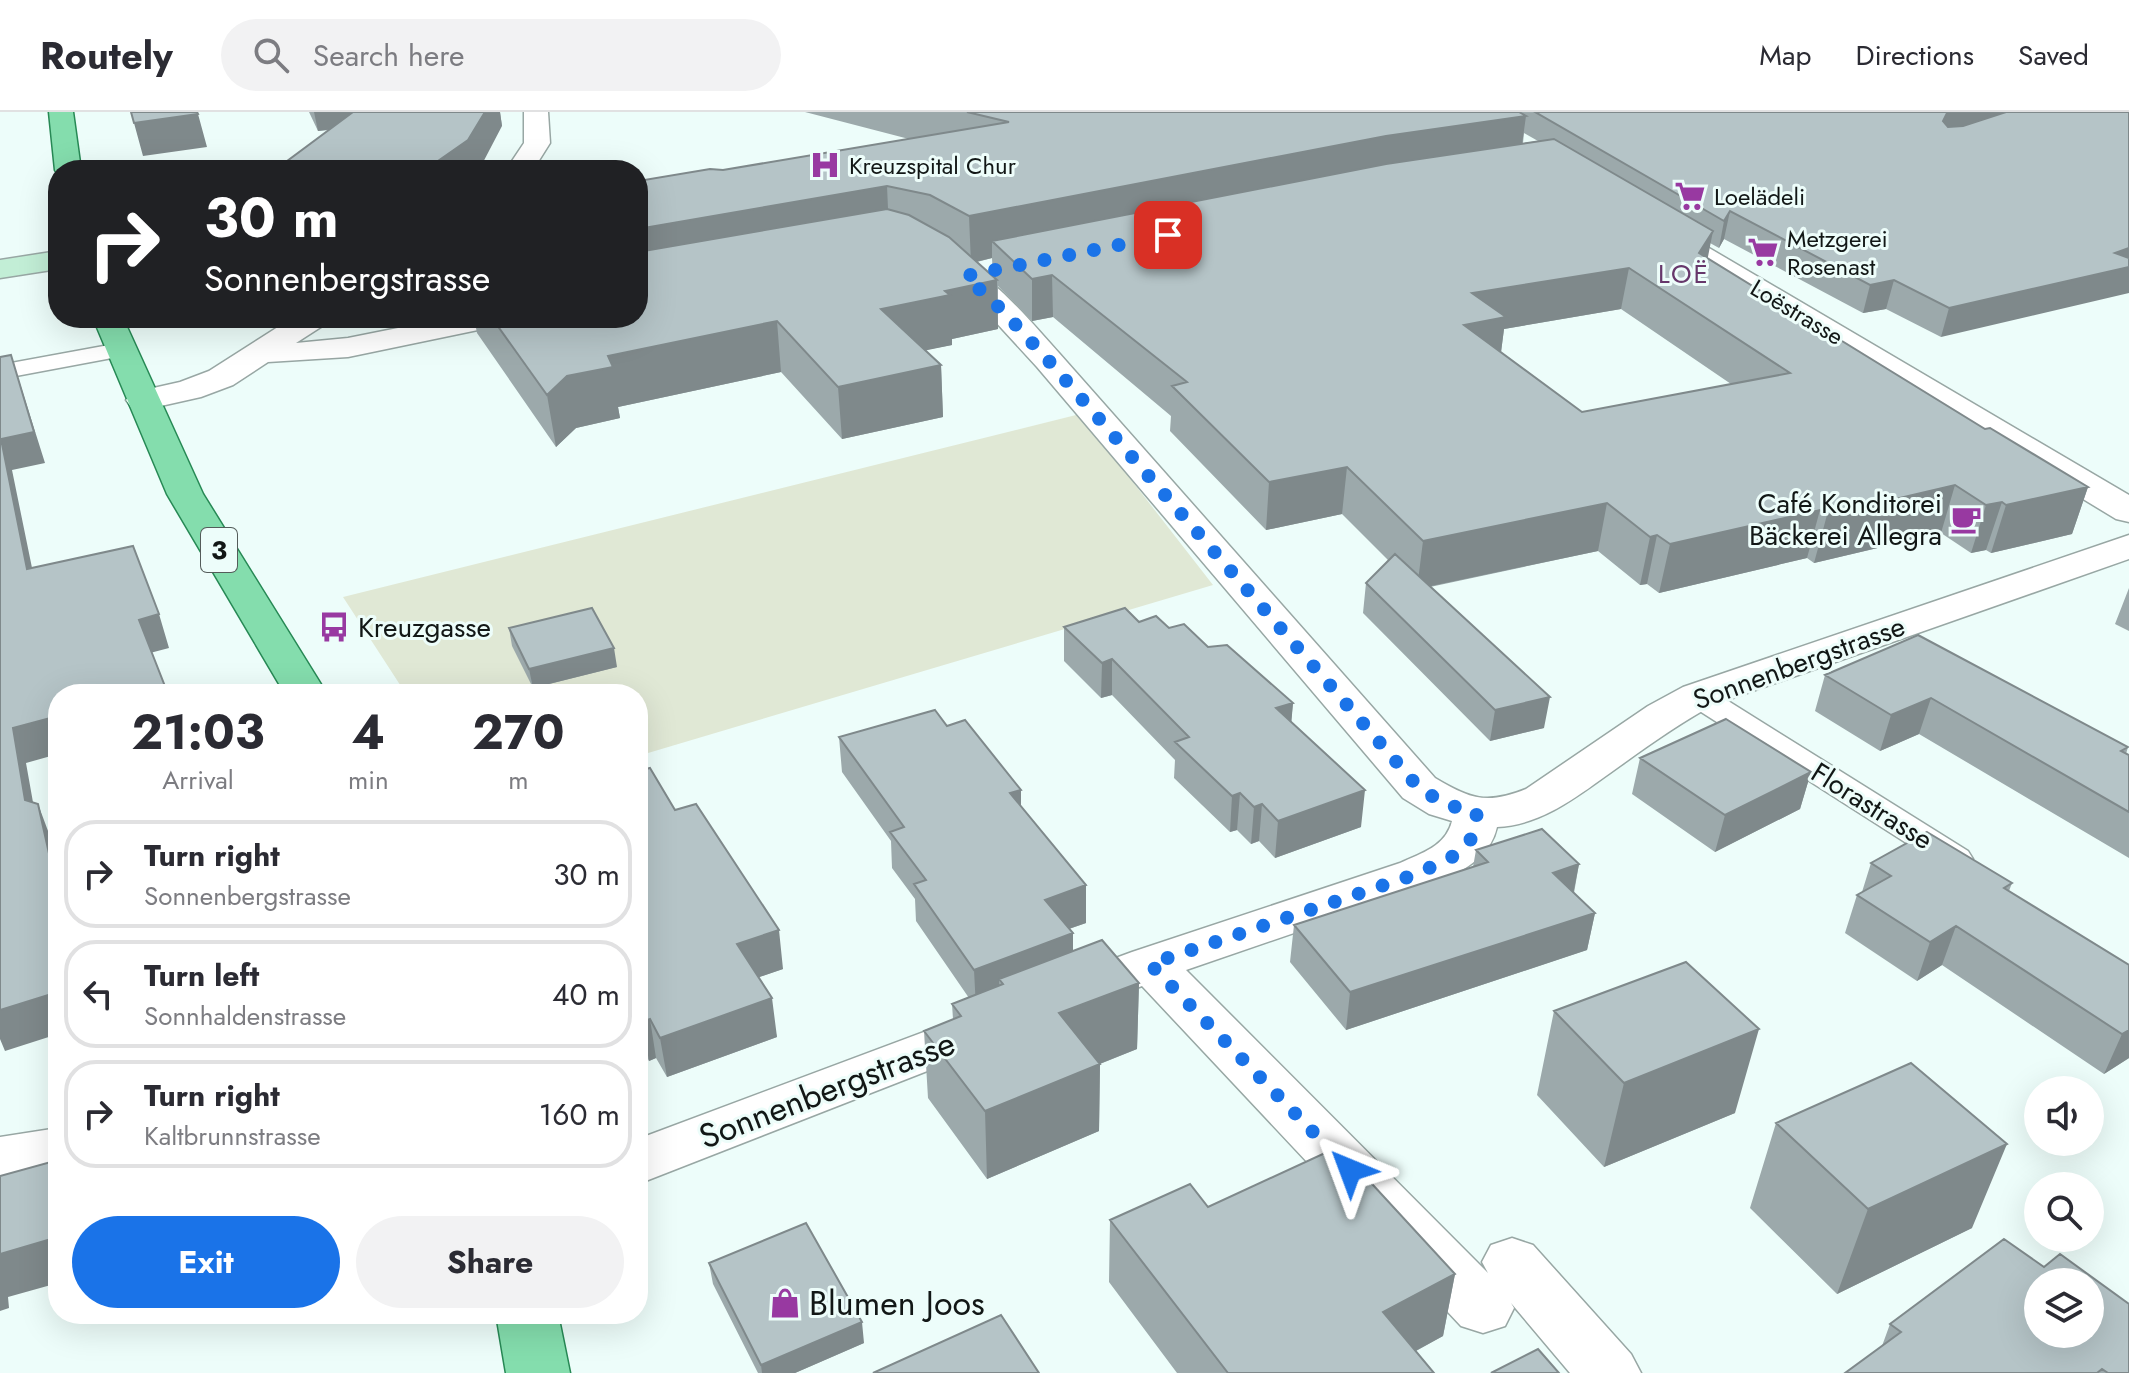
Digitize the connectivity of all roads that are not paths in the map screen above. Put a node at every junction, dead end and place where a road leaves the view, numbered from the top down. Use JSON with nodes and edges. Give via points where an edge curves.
{"nodes":[{"id":1,"x":61,"y":112,"type":"edge"},
{"id":2,"x":536,"y":112,"type":"edge"},
{"id":3,"x":67,"y":160,"type":"edge"},
{"id":4,"x":527,"y":160,"type":"edge"},
{"id":5,"x":1674,"y":239,"type":"edge"},
{"id":6,"x":48,"y":262,"type":"edge"},
{"id":7,"x":0,"y":269,"type":"edge"},
{"id":8,"x":967,"y":270,"type":"edge"},
{"id":9,"x":112,"y":328,"type":"edge"},
{"id":10,"x":299,"y":328,"type":"edge"},
{"id":11,"x":438,"y":328,"type":"edge"},
{"id":12,"x":120,"y":350,"type":"junction"},
{"id":13,"x":265,"y":352,"type":"junction"},
{"id":14,"x":0,"y":372,"type":"edge"},
{"id":15,"x":143,"y":400,"type":"junction"},
{"id":16,"x":2129,"y":511,"type":"edge"},
{"id":17,"x":2129,"y":546,"type":"edge"},
{"id":18,"x":300,"y":684,"type":"edge"},
{"id":19,"x":1698,"y":696,"type":"junction"},
{"id":20,"x":1477,"y":813,"type":"junction"},
{"id":21,"x":1982,"y":875,"type":"edge"},
{"id":22,"x":1150,"y":964,"type":"junction"},
{"id":23,"x":48,"y":1151,"type":"edge"},
{"id":24,"x":648,"y":1158,"type":"edge"},
{"id":25,"x":0,"y":1159,"type":"edge"},
{"id":26,"x":529,"y":1324,"type":"edge"},
{"id":27,"x":538,"y":1373,"type":"edge"},
{"id":28,"x":1609,"y":1373,"type":"edge"}],
"edges":[{"from":1,"to":3,"type":"main road"},
{"from":2,"to":4,"type":"street","via":[[541,128],[538,145]]},
{"from":5,"to":16,"type":"street","name":"Loëstrasse"},
{"from":6,"to":7,"type":"main road"},
{"from":8,"to":20,"type":"street","via":[[1419,788],[1445,804]]},
{"from":9,"to":12,"type":"main road","number":"3"},
{"from":10,"to":13,"type":"street"},
{"from":11,"to":13,"type":"street","via":[[328,349]]},
{"from":12,"to":14,"type":"lane"},
{"from":12,"to":15,"type":"main road","number":"3"},
{"from":13,"to":15,"type":"street","via":[[207,384]]},
{"from":15,"to":18,"type":"main road","number":"3","via":[[185,494]]},
{"from":17,"to":19,"type":"street","name":"Sonnenbergstrasse"},
{"from":19,"to":20,"type":"street","name":"Sonnenbergstrasse","via":[[1542,799],[1510,812]]},
{"from":19,"to":21,"type":"lane","name":"Florastrasse"},
{"from":20,"to":22,"type":"street","name":"Sonnenbergstrasse","via":[[1471,839],[1452,857],[1417,874]]},
{"from":22,"to":24,"type":"street","name":"Sonnenbergstrasse"},
{"from":22,"to":28,"type":"street","via":[[1498,1285]]},
{"from":23,"to":25,"type":"street"},
{"from":26,"to":27,"type":"main road"}]}
